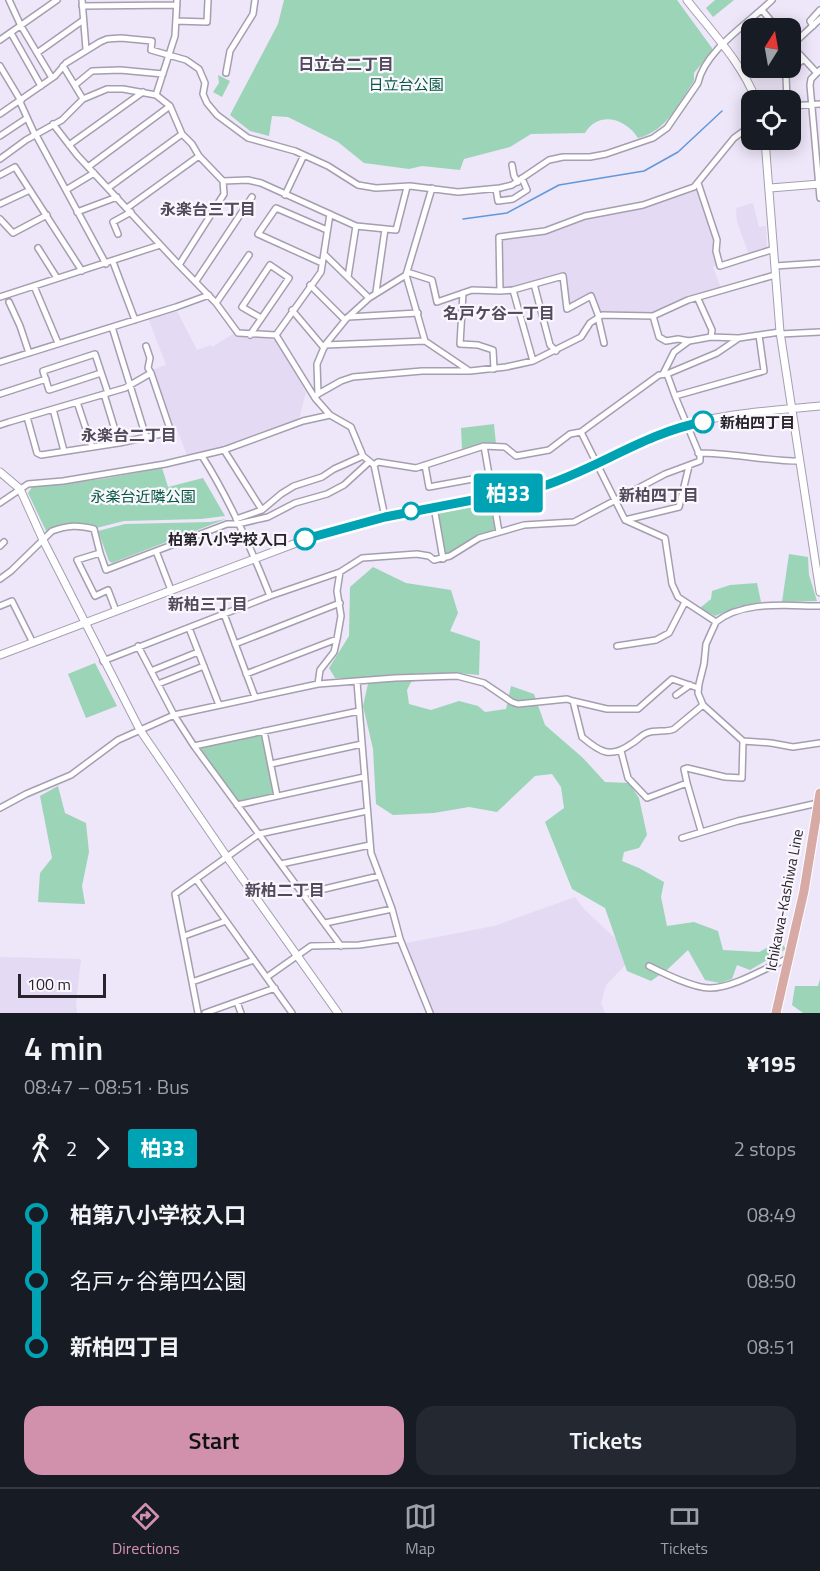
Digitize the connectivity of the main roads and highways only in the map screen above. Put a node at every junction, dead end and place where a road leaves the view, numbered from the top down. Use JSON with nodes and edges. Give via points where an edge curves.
{"nodes":[{"id":1,"x":819,"y":803,"type":"edge"},
{"id":2,"x":776,"y":1013,"type":"edge"}],
"edges":[{"from":1,"to":2,"type":"main road","name":"Ichikawa-Kashiwa Line"}]}
